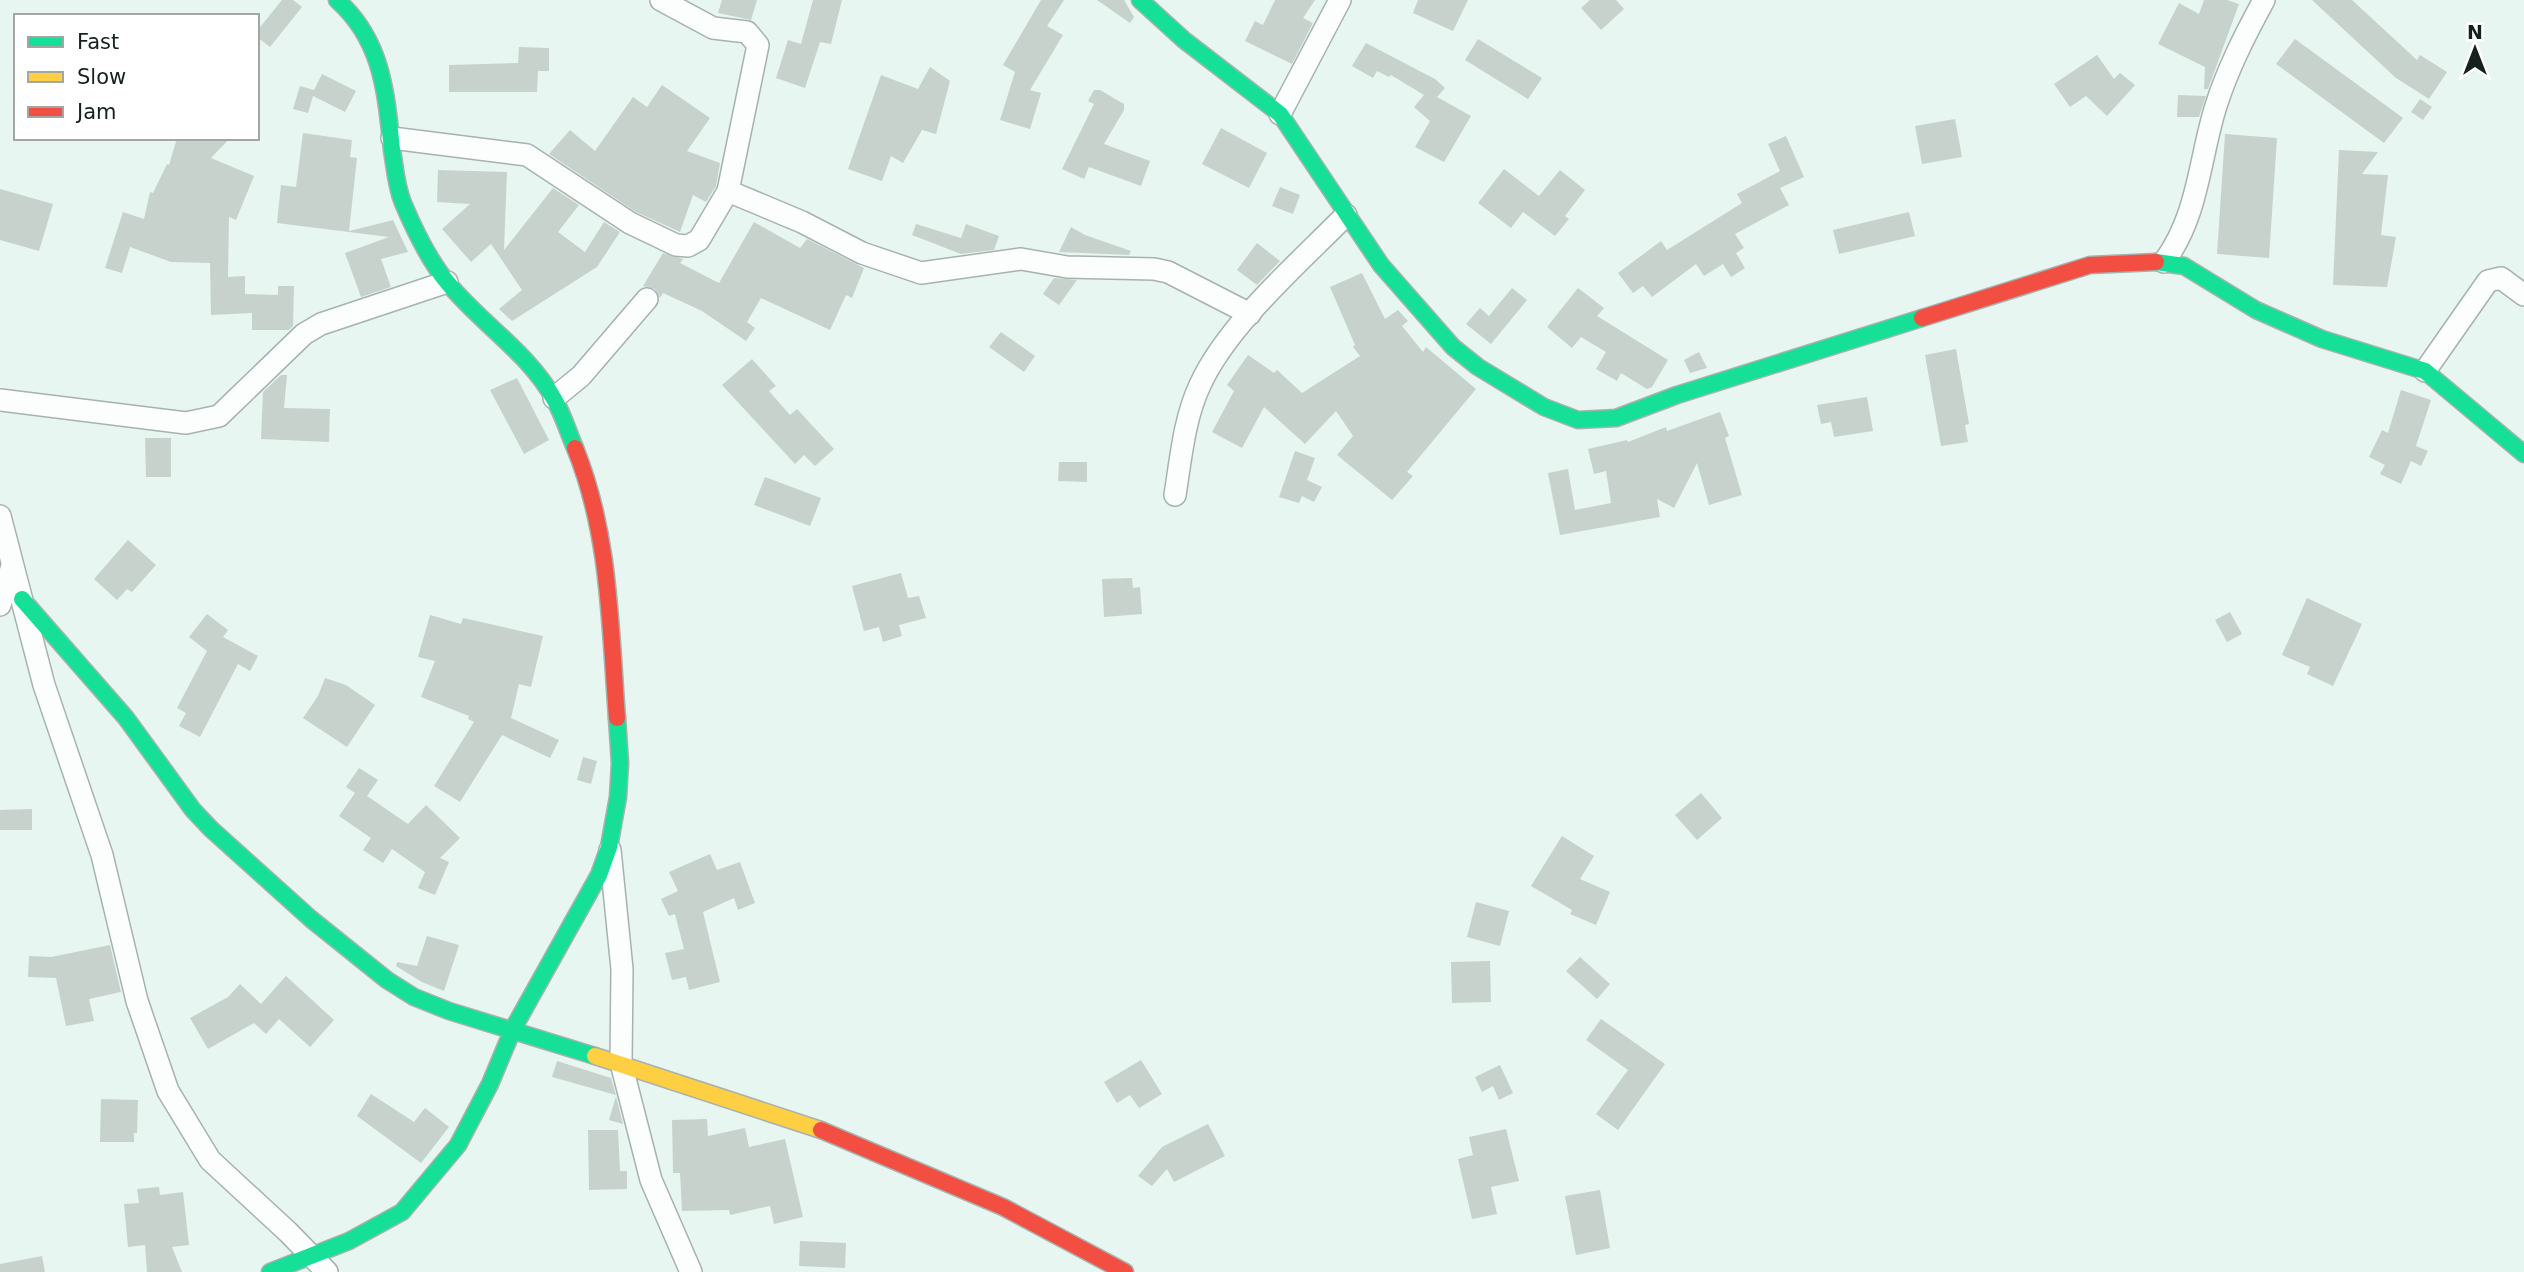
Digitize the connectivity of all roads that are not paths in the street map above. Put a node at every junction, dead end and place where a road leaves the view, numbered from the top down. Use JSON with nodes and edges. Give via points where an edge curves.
{"nodes":[{"id":1,"x":337,"y":0,"type":"edge"},
{"id":2,"x":661,"y":0,"type":"edge"},
{"id":3,"x":1140,"y":0,"type":"edge"},
{"id":4,"x":1340,"y":0,"type":"edge"},
{"id":5,"x":2264,"y":0,"type":"edge"},
{"id":6,"x":1280,"y":114,"type":"junction"},
{"id":7,"x":393,"y":138,"type":"junction"},
{"id":8,"x":728,"y":191,"type":"junction"},
{"id":9,"x":1346,"y":215,"type":"junction"},
{"id":10,"x":2164,"y":262,"type":"junction"},
{"id":11,"x":447,"y":282,"type":"junction"},
{"id":12,"x":2524,"y":295,"type":"edge"},
{"id":13,"x":647,"y":299,"type":"dead end"},
{"id":14,"x":1250,"y":314,"type":"junction"},
{"id":15,"x":2425,"y":371,"type":"junction"},
{"id":16,"x":554,"y":398,"type":"junction"},
{"id":17,"x":0,"y":400,"type":"edge"},
{"id":18,"x":2524,"y":454,"type":"edge"},
{"id":19,"x":1175,"y":495,"type":"dead end"},
{"id":20,"x":0,"y":516,"type":"edge"},
{"id":21,"x":12,"y":566,"type":"junction"},
{"id":22,"x":22,"y":599,"type":"junction"},
{"id":23,"x":0,"y":605,"type":"edge"},
{"id":24,"x":610,"y":847,"type":"junction"},
{"id":25,"x":513,"y":1029,"type":"junction"},
{"id":26,"x":621,"y":1063,"type":"junction"},
{"id":27,"x":310,"y":1255,"type":"junction"},
{"id":28,"x":270,"y":1272,"type":"edge"},
{"id":29,"x":327,"y":1272,"type":"edge"},
{"id":30,"x":691,"y":1272,"type":"edge"},
{"id":31,"x":1125,"y":1272,"type":"edge"}],
"edges":[{"from":1,"to":7,"type":"street","via":[[375,53],[383,73]]},
{"from":2,"to":8,"type":"street","via":[[707,25],[747,32],[758,45]]},
{"from":3,"to":6,"type":"street"},
{"from":4,"to":6,"type":"street"},
{"from":5,"to":10,"type":"street","via":[[2215,110],[2186,225]]},
{"from":6,"to":9,"type":"street"},
{"from":7,"to":8,"type":"street","via":[[527,155],[629,223],[676,245],[688,246],[699,240]]},
{"from":7,"to":11,"type":"street","via":[[402,201]]},
{"from":8,"to":14,"type":"street","via":[[862,253],[914,271],[1021,259],[1067,267],[1154,269]]},
{"from":9,"to":10,"type":"street","via":[[1381,265],[1453,347],[1504,385],[1544,407],[1566,417],[1599,421],[2079,268]]},
{"from":9,"to":14,"type":"street"},
{"from":10,"to":15,"type":"street","via":[[2184,267],[2256,310],[2322,340]]},
{"from":11,"to":16,"type":"street","via":[[507,340]]},
{"from":11,"to":17,"type":"street","via":[[321,324],[304,334],[219,416],[206,421],[186,423]]},
{"from":12,"to":15,"type":"street","via":[[2501,278],[2488,281]]},
{"from":13,"to":16,"type":"street","via":[[581,376]]},
{"from":14,"to":19,"type":"street","via":[[1200,384],[1189,412]]},
{"from":15,"to":18,"type":"street"},
{"from":16,"to":24,"type":"street","via":[[586,475],[604,545],[620,763]]},
{"from":20,"to":21,"type":"street"},
{"from":21,"to":22,"type":"street"},
{"from":21,"to":23,"type":"street"},
{"from":22,"to":25,"type":"street","via":[[126,718],[193,810],[248,865],[405,991],[449,1011]]},
{"from":22,"to":27,"type":"street","via":[[44,685],[103,855],[137,1001],[168,1091],[210,1160]]},
{"from":24,"to":25,"type":"street"},
{"from":24,"to":26,"type":"street","via":[[622,969]]},
{"from":25,"to":26,"type":"street"},
{"from":25,"to":27,"type":"street","via":[[458,1145],[419,1195],[386,1222]]},
{"from":26,"to":30,"type":"street","via":[[651,1180]]},
{"from":26,"to":31,"type":"street","via":[[808,1125],[1003,1207]]},
{"from":27,"to":28,"type":"street"},
{"from":27,"to":29,"type":"street"}]}
